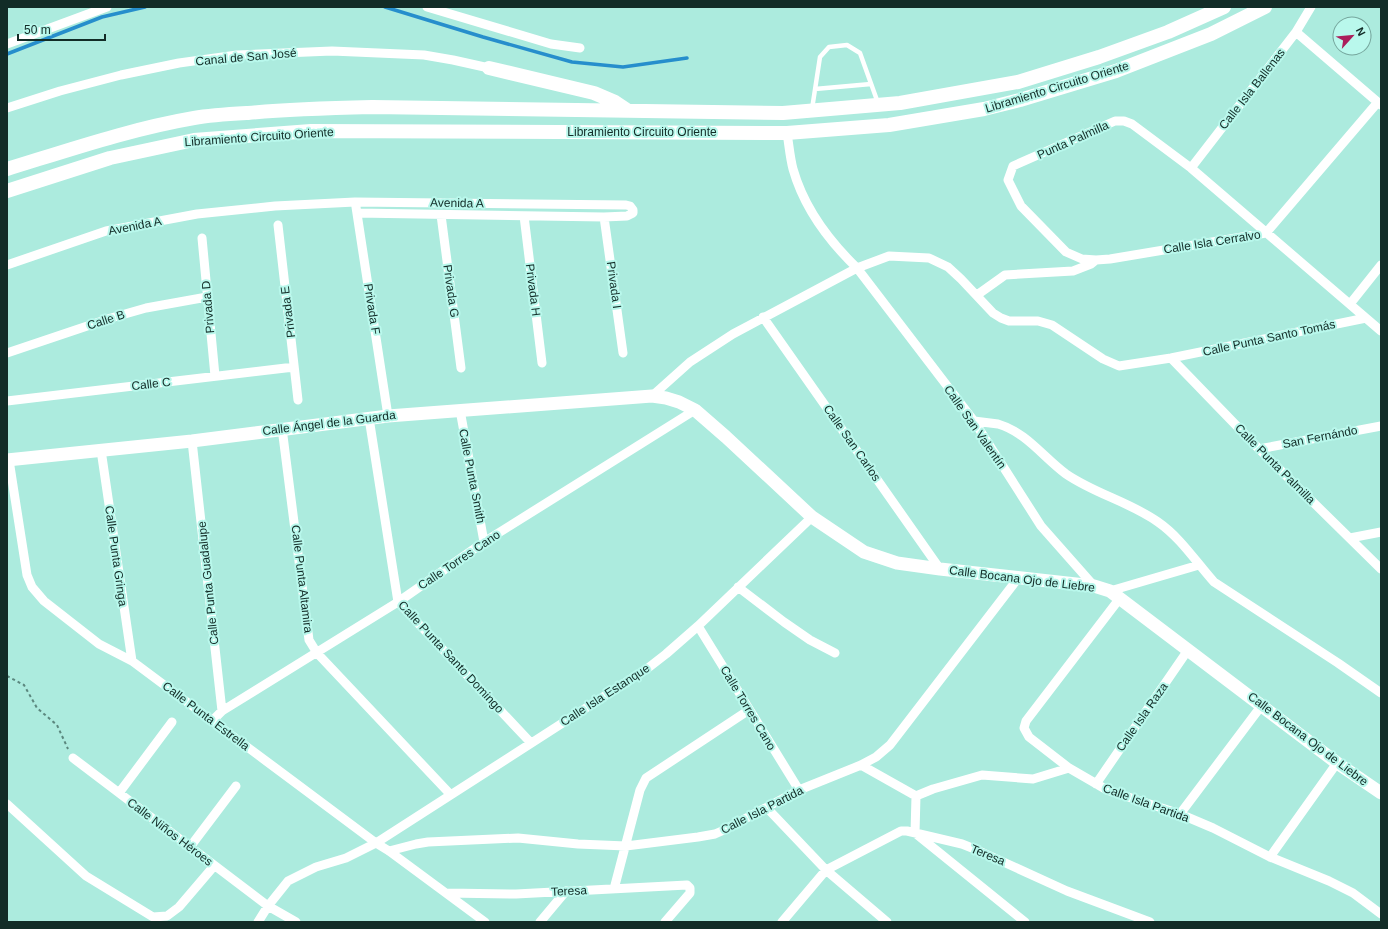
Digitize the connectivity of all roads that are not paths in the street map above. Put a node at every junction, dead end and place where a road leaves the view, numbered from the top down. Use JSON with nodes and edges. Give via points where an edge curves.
{"nodes":[{"id":1,"x":107,"y":7,"type":"edge"},
{"id":2,"x":427,"y":7,"type":"edge"},
{"id":3,"x":1224,"y":7,"type":"edge"},
{"id":4,"x":1265,"y":7,"type":"edge"},
{"id":5,"x":1311,"y":7,"type":"edge"},
{"id":6,"x":87,"y":10,"type":"edge"},
{"id":7,"x":1296,"y":32,"type":"junction"},
{"id":8,"x":7,"y":44,"type":"edge"},
{"id":9,"x":580,"y":48,"type":"dead end"},
{"id":10,"x":489,"y":68,"type":"joint"},
{"id":11,"x":871,"y":84,"type":"junction"},
{"id":12,"x":815,"y":89,"type":"junction"},
{"id":13,"x":1380,"y":103,"type":"edge"},
{"id":14,"x":879,"y":105,"type":"junction"},
{"id":15,"x":7,"y":108,"type":"edge"},
{"id":16,"x":627,"y":110,"type":"junction"},
{"id":17,"x":812,"y":111,"type":"junction"},
{"id":18,"x":787,"y":133,"type":"junction"},
{"id":19,"x":1191,"y":168,"type":"junction"},
{"id":20,"x":7,"y":169,"type":"edge"},
{"id":21,"x":7,"y":191,"type":"edge"},
{"id":22,"x":355,"y":202,"type":"junction"},
{"id":23,"x":357,"y":213,"type":"junction"},
{"id":24,"x":441,"y":215,"type":"junction"},
{"id":25,"x":524,"y":216,"type":"junction"},
{"id":26,"x":604,"y":217,"type":"junction"},
{"id":27,"x":278,"y":225,"type":"dead end"},
{"id":28,"x":1266,"y":233,"type":"junction"},
{"id":29,"x":202,"y":238,"type":"dead end"},
{"id":30,"x":1082,"y":259,"type":"joint"},
{"id":31,"x":1096,"y":260,"type":"junction"},
{"id":32,"x":7,"y":265,"type":"edge"},
{"id":33,"x":1381,"y":265,"type":"edge"},
{"id":34,"x":857,"y":268,"type":"junction"},
{"id":35,"x":977,"y":295,"type":"junction"},
{"id":36,"x":207,"y":297,"type":"junction"},
{"id":37,"x":1350,"y":304,"type":"junction"},
{"id":38,"x":763,"y":317,"type":"junction"},
{"id":39,"x":1366,"y":318,"type":"junction"},
{"id":40,"x":1381,"y":331,"type":"edge"},
{"id":41,"x":7,"y":353,"type":"edge"},
{"id":42,"x":623,"y":353,"type":"dead end"},
{"id":43,"x":1171,"y":358,"type":"junction"},
{"id":44,"x":542,"y":363,"type":"dead end"},
{"id":45,"x":294,"y":367,"type":"junction"},
{"id":46,"x":461,"y":368,"type":"dead end"},
{"id":47,"x":215,"y":376,"type":"junction"},
{"id":48,"x":652,"y":396,"type":"junction"},
{"id":49,"x":298,"y":400,"type":"dead end"},
{"id":50,"x":7,"y":401,"type":"edge"},
{"id":51,"x":460,"y":410,"type":"junction"},
{"id":52,"x":695,"y":410,"type":"junction"},
{"id":53,"x":388,"y":416,"type":"junction"},
{"id":54,"x":369,"y":418,"type":"junction"},
{"id":55,"x":974,"y":421,"type":"junction"},
{"id":56,"x":1381,"y":426,"type":"edge"},
{"id":57,"x":282,"y":428,"type":"junction"},
{"id":58,"x":192,"y":441,"type":"junction"},
{"id":59,"x":1259,"y":449,"type":"junction"},
{"id":60,"x":101,"y":450,"type":"junction"},
{"id":61,"x":8,"y":460,"type":"edge"},
{"id":62,"x":812,"y":517,"type":"junction"},
{"id":63,"x":1381,"y":532,"type":"edge"},
{"id":64,"x":1350,"y":538,"type":"junction"},
{"id":65,"x":484,"y":542,"type":"junction"},
{"id":66,"x":1199,"y":565,"type":"junction"},
{"id":67,"x":940,"y":569,"type":"junction"},
{"id":68,"x":1381,"y":569,"type":"edge"},
{"id":69,"x":1019,"y":577,"type":"junction"},
{"id":70,"x":1094,"y":586,"type":"junction"},
{"id":71,"x":738,"y":587,"type":"junction"},
{"id":72,"x":1115,"y":595,"type":"junction"},
{"id":73,"x":398,"y":602,"type":"junction"},
{"id":74,"x":698,"y":626,"type":"junction"},
{"id":75,"x":1188,"y":650,"type":"junction"},
{"id":76,"x":317,"y":653,"type":"junction"},
{"id":77,"x":835,"y":653,"type":"dead end"},
{"id":78,"x":132,"y":661,"type":"junction"},
{"id":79,"x":1381,"y":693,"type":"edge"},
{"id":80,"x":1262,"y":705,"type":"junction"},
{"id":81,"x":222,"y":710,"type":"junction"},
{"id":82,"x":749,"y":710,"type":"junction"},
{"id":83,"x":212,"y":721,"type":"junction"},
{"id":84,"x":172,"y":722,"type":"dead end"},
{"id":85,"x":531,"y":743,"type":"junction"},
{"id":86,"x":73,"y":758,"type":"road end"},
{"id":87,"x":1337,"y":763,"type":"junction"},
{"id":88,"x":861,"y":765,"type":"junction"},
{"id":89,"x":1069,"y":768,"type":"junction"},
{"id":90,"x":1096,"y":784,"type":"junction"},
{"id":91,"x":236,"y":786,"type":"dead end"},
{"id":92,"x":799,"y":790,"type":"junction"},
{"id":93,"x":119,"y":793,"type":"junction"},
{"id":94,"x":1381,"y":793,"type":"edge"},
{"id":95,"x":450,"y":794,"type":"junction"},
{"id":96,"x":916,"y":796,"type":"junction"},
{"id":97,"x":7,"y":804,"type":"edge"},
{"id":98,"x":767,"y":808,"type":"junction"},
{"id":99,"x":1180,"y":814,"type":"junction"},
{"id":100,"x":915,"y":833,"type":"junction"},
{"id":101,"x":376,"y":843,"type":"junction"},
{"id":102,"x":626,"y":846,"type":"junction"},
{"id":103,"x":190,"y":847,"type":"junction"},
{"id":104,"x":390,"y":851,"type":"junction"},
{"id":105,"x":1270,"y":857,"type":"junction"},
{"id":106,"x":214,"y":866,"type":"junction"},
{"id":107,"x":826,"y":870,"type":"junction"},
{"id":108,"x":614,"y":889,"type":"junction"},
{"id":109,"x":566,"y":891,"type":"junction"},
{"id":110,"x":447,"y":893,"type":"junction"},
{"id":111,"x":268,"y":906,"type":"junction"},
{"id":112,"x":1381,"y":914,"type":"edge"},
{"id":113,"x":258,"y":922,"type":"edge"},
{"id":114,"x":296,"y":922,"type":"edge"},
{"id":115,"x":485,"y":922,"type":"edge"},
{"id":116,"x":540,"y":922,"type":"edge"},
{"id":117,"x":665,"y":922,"type":"edge"},
{"id":118,"x":782,"y":922,"type":"edge"},
{"id":119,"x":887,"y":922,"type":"edge"},
{"id":120,"x":1025,"y":922,"type":"edge"},
{"id":121,"x":1150,"y":922,"type":"edge"}],
"edges":[{"from":1,"to":6,"type":"street"},
{"from":2,"to":9,"type":"street","via":[[551,44]]},
{"from":3,"to":14,"type":"main road","name":"Libramiento Circuito Oriente","via":[[1168,32],[1018,82]]},
{"from":4,"to":18,"type":"main road","name":"Libramiento Circuito Oriente","via":[[1211,34],[1116,71],[1020,100],[984,109],[889,125]]},
{"from":5,"to":7,"type":"street","name":"Calle Isla Ballenas"},
{"from":6,"to":8,"type":"street"},
{"from":7,"to":13,"type":"street"},
{"from":7,"to":19,"type":"street","name":"Calle Isla Ballenas"},
{"from":10,"to":15,"type":"street","name":"Canal de San José","via":[[424,55],[332,51],[237,55],[121,75]]},
{"from":10,"to":16,"type":"main road","via":[[594,93]]},
{"from":11,"to":12,"type":"lane"},
{"from":11,"to":12,"type":"lane","via":[[860,53],[847,45],[829,47],[820,57]]},
{"from":11,"to":14,"type":"lane"},
{"from":12,"to":17,"type":"lane"},
{"from":13,"to":28,"type":"street","name":"Calle Isla Cerralvo"},
{"from":14,"to":17,"type":"main road","name":"Libramiento Circuito Oriente"},
{"from":16,"to":17,"type":"main road","name":"Libramiento Circuito Oriente","via":[[783,113]]},
{"from":16,"to":20,"type":"main road","name":"Libramiento Circuito Oriente","via":[[372,107],[305,108],[218,115],[135,130]]},
{"from":18,"to":21,"type":"main road","name":"Libramiento Circuito Oriente","via":[[311,131],[194,140],[110,158]]},
{"from":18,"to":34,"type":"street","name":"Calle San Valentín","via":[[793,169],[801,191],[822,229]]},
{"from":19,"to":28,"type":"street"},
{"from":19,"to":30,"type":"street","name":"Punta Palmilla","via":[[1124,120],[1115,121],[1013,166],[1008,180],[1021,206],[1066,252]]},
{"from":22,"to":23,"type":"street","name":"Privada F"},
{"from":22,"to":26,"type":"street","name":"Avenida A","via":[[626,205],[633,210],[633,214],[627,216]]},
{"from":22,"to":32,"type":"street","name":"Avenida A","via":[[275,206],[196,214],[106,231]]},
{"from":23,"to":24,"type":"street","name":"Avenida A"},
{"from":23,"to":53,"type":"street","name":"Privada F"},
{"from":24,"to":25,"type":"street","name":"Avenida A"},
{"from":24,"to":46,"type":"street","name":"Privada G"},
{"from":25,"to":26,"type":"street","name":"Avenida A"},
{"from":25,"to":44,"type":"street","name":"Privada H"},
{"from":26,"to":42,"type":"street","name":"Privada I"},
{"from":27,"to":45,"type":"street","name":"Privada E"},
{"from":28,"to":31,"type":"street","name":"Calle Isla Cerralvo"},
{"from":28,"to":37,"type":"street"},
{"from":29,"to":36,"type":"street","name":"Privada D"},
{"from":30,"to":31,"type":"street","name":"Calle Isla Cerralvo"},
{"from":31,"to":35,"type":"street","via":[[1073,271],[1005,275]]},
{"from":33,"to":37,"type":"street"},
{"from":34,"to":35,"type":"street","name":"Calle Punta Santo Tomás","via":[[888,256],[929,258],[948,267]]},
{"from":34,"to":38,"type":"street"},
{"from":34,"to":55,"type":"street","name":"Calle San Valentín"},
{"from":35,"to":43,"type":"street","name":"Calle Punta Santo Tomás","via":[[1001,318],[1009,321],[1038,321],[1052,325],[1102,360],[1119,366]]},
{"from":36,"to":41,"type":"street","name":"Calle B","via":[[146,308]]},
{"from":36,"to":47,"type":"street","name":"Privada D"},
{"from":37,"to":39,"type":"street"},
{"from":38,"to":48,"type":"street","via":[[690,362]]},
{"from":38,"to":67,"type":"street","name":"Calle San Carlos"},
{"from":39,"to":40,"type":"street"},
{"from":39,"to":43,"type":"street","name":"Calle Punta Santo Tomás"},
{"from":43,"to":59,"type":"street","name":"Calle Punta Palmilla"},
{"from":45,"to":47,"type":"street","name":"Calle C"},
{"from":45,"to":49,"type":"street","name":"Privada E"},
{"from":47,"to":50,"type":"street","name":"Calle C"},
{"from":48,"to":51,"type":"street","name":"Calle Ángel de la Guarda"},
{"from":48,"to":52,"type":"street","name":"Calle Bocana Ojo de Liebre","via":[[679,402]]},
{"from":51,"to":53,"type":"street","name":"Calle Ángel de la Guarda"},
{"from":51,"to":65,"type":"street","name":"Calle Punta Smith"},
{"from":52,"to":62,"type":"street","name":"Calle Bocana Ojo de Liebre"},
{"from":52,"to":65,"type":"street","name":"Calle Torres Cano"},
{"from":53,"to":54,"type":"street","name":"Calle Ángel de la Guarda"},
{"from":54,"to":57,"type":"street","name":"Calle Ángel de la Guarda"},
{"from":54,"to":73,"type":"street","name":"Calle Punta Santo Domingo"},
{"from":55,"to":66,"type":"street","via":[[998,425],[1015,432],[1068,475],[1159,522],[1181,541]]},
{"from":55,"to":70,"type":"street","name":"Calle San Valentín","via":[[1041,526]]},
{"from":56,"to":59,"type":"street","name":"San Fernándo"},
{"from":57,"to":58,"type":"street","name":"Calle Ángel de la Guarda"},
{"from":57,"to":76,"type":"street","name":"Calle Punta Altamira","via":[[309,640]]},
{"from":58,"to":60,"type":"street","name":"Calle Ángel de la Guarda"},
{"from":58,"to":81,"type":"street","name":"Calle Punta Guadalupe"},
{"from":59,"to":64,"type":"street","name":"Calle Punta Palmilla"},
{"from":60,"to":61,"type":"street","name":"Calle Ángel de la Guarda"},
{"from":60,"to":78,"type":"street","name":"Calle Punta Gringa"},
{"from":61,"to":78,"type":"street","name":"Calle Punta Estrella","via":[[27,575],[32,587],[44,601],[99,644]]},
{"from":62,"to":67,"type":"street","name":"Calle Bocana Ojo de Liebre","via":[[864,552],[897,562]]},
{"from":62,"to":71,"type":"street","name":"Calle Isla Estanque"},
{"from":63,"to":64,"type":"street"},
{"from":64,"to":68,"type":"street","name":"Calle Punta Palmilla"},
{"from":65,"to":73,"type":"street","name":"Calle Torres Cano"},
{"from":66,"to":72,"type":"street"},
{"from":66,"to":79,"type":"street","via":[[1214,582]]},
{"from":67,"to":69,"type":"street","name":"Calle Bocana Ojo de Liebre"},
{"from":69,"to":70,"type":"street","name":"Calle Bocana Ojo de Liebre"},
{"from":69,"to":88,"type":"street","name":"Calle Isla Partida","via":[[890,745]]},
{"from":70,"to":72,"type":"street","name":"Calle Bocana Ojo de Liebre"},
{"from":71,"to":74,"type":"street","name":"Calle Isla Estanque"},
{"from":71,"to":77,"type":"street","via":[[810,640]]},
{"from":72,"to":75,"type":"street","name":"Calle Bocana Ojo de Liebre"},
{"from":72,"to":89,"type":"street","name":"Calle Isla Partida","via":[[1026,721],[1024,728],[1029,736]]},
{"from":73,"to":76,"type":"street","name":"Calle Torres Cano"},
{"from":73,"to":85,"type":"street","name":"Calle Punta Santo Domingo"},
{"from":74,"to":82,"type":"street","name":"Calle Torres Cano"},
{"from":74,"to":85,"type":"street","name":"Calle Isla Estanque","via":[[648,668]]},
{"from":75,"to":80,"type":"street","name":"Calle Bocana Ojo de Liebre"},
{"from":75,"to":90,"type":"street","name":"Calle Isla Raza"},
{"from":76,"to":81,"type":"street","name":"Calle Torres Cano"},
{"from":76,"to":95,"type":"street","name":"Calle Punta Altamira"},
{"from":78,"to":83,"type":"street","name":"Calle Punta Estrella"},
{"from":80,"to":87,"type":"street","name":"Calle Bocana Ojo de Liebre"},
{"from":80,"to":99,"type":"street"},
{"from":81,"to":83,"type":"street"},
{"from":82,"to":92,"type":"street","name":"Calle Torres Cano"},
{"from":82,"to":102,"type":"street","via":[[646,778],[640,790]]},
{"from":83,"to":101,"type":"street","name":"Calle Punta Estrella"},
{"from":84,"to":93,"type":"street"},
{"from":85,"to":95,"type":"street","name":"Calle Isla Estanque"},
{"from":86,"to":93,"type":"street","name":"Calle Niños Héroes"},
{"from":87,"to":94,"type":"street","name":"Calle Bocana Ojo de Liebre"},
{"from":87,"to":105,"type":"street"},
{"from":88,"to":92,"type":"street","name":"Calle Isla Partida"},
{"from":88,"to":96,"type":"street"},
{"from":89,"to":90,"type":"street","name":"Calle Isla Partida"},
{"from":89,"to":96,"type":"street","via":[[1033,779],[982,775]]},
{"from":90,"to":99,"type":"street","name":"Calle Isla Partida"},
{"from":91,"to":103,"type":"street"},
{"from":92,"to":98,"type":"street","name":"Calle Isla Partida"},
{"from":93,"to":103,"type":"street","name":"Calle Niños Héroes"},
{"from":95,"to":101,"type":"street","name":"Calle Isla Estanque"},
{"from":96,"to":100,"type":"street"},
{"from":97,"to":106,"type":"street","via":[[86,876],[152,917],[168,916],[179,907]]},
{"from":98,"to":102,"type":"street","name":"Calle Isla Partida","via":[[715,834]]},
{"from":98,"to":107,"type":"street"},
{"from":99,"to":105,"type":"street","name":"Calle Isla Partida"},
{"from":100,"to":107,"type":"street","name":"Teresa","via":[[902,831]]},
{"from":100,"to":120,"type":"street"},
{"from":100,"to":121,"type":"street","name":"Teresa","via":[[962,844],[1067,891]]},
{"from":101,"to":104,"type":"street","name":"Calle Punta Estrella"},
{"from":101,"to":111,"type":"street","name":"Calle Isla Estanque","via":[[346,858],[316,867],[288,880]]},
{"from":102,"to":104,"type":"street","name":"Calle Isla Partida","via":[[518,838],[428,842]]},
{"from":102,"to":108,"type":"street"},
{"from":103,"to":106,"type":"street","name":"Calle Niños Héroes"},
{"from":104,"to":110,"type":"street","name":"Calle Punta Estrella"},
{"from":105,"to":112,"type":"street","name":"Calle Isla Partida","via":[[1353,893]]},
{"from":106,"to":111,"type":"street","name":"Calle Niños Héroes"},
{"from":107,"to":118,"type":"street"},
{"from":107,"to":119,"type":"street"},
{"from":108,"to":109,"type":"street","name":"Teresa"},
{"from":108,"to":117,"type":"street","name":"Teresa","via":[[686,885],[690,888],[690,893]]},
{"from":109,"to":110,"type":"street","name":"Teresa","via":[[516,894]]},
{"from":109,"to":116,"type":"street"},
{"from":110,"to":115,"type":"street","name":"Calle Punta Estrella"},
{"from":111,"to":113,"type":"street","name":"Calle Isla Estanque"},
{"from":111,"to":114,"type":"street","name":"Calle Niños Héroes"}]}
